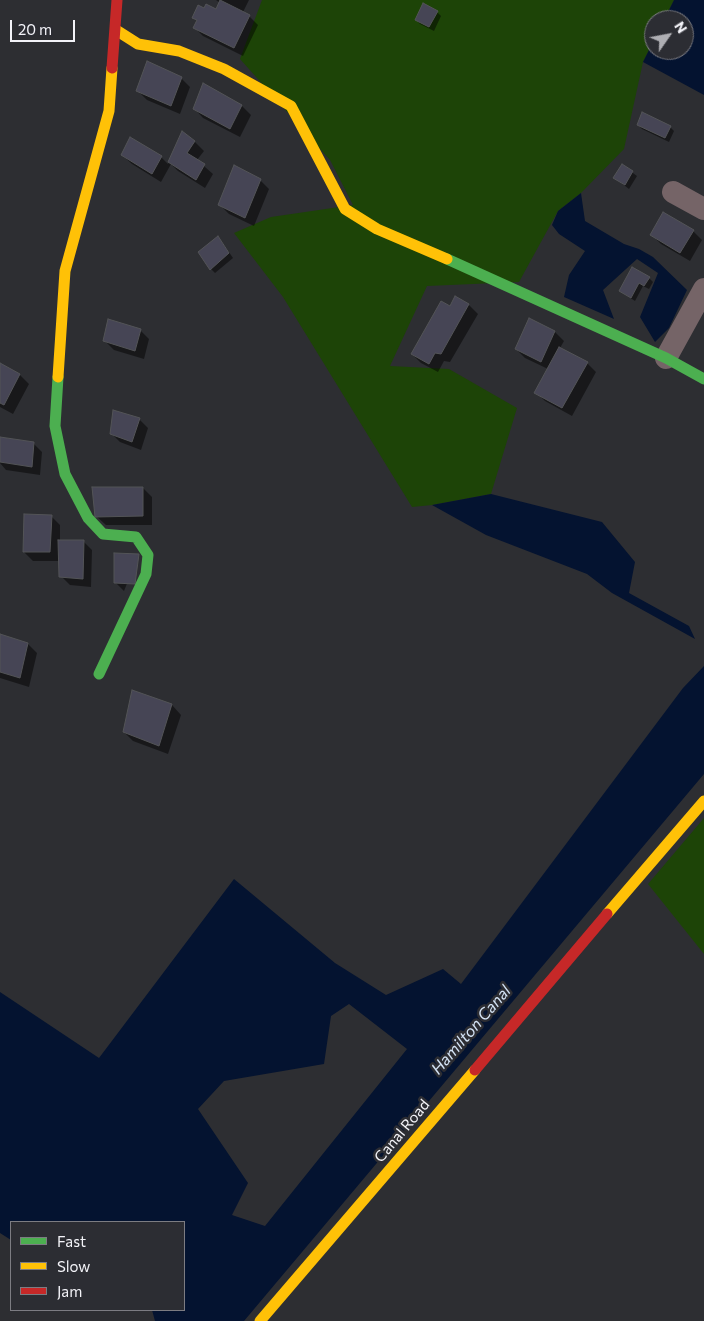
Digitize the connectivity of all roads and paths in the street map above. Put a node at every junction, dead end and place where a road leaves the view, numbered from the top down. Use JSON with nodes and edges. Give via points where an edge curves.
{"nodes":[{"id":1,"x":117,"y":0,"type":"edge"},
{"id":2,"x":116,"y":30,"type":"junction"},
{"id":3,"x":673,"y":192,"type":"dead end"},
{"id":4,"x":704,"y":209,"type":"edge"},
{"id":5,"x":704,"y":289,"type":"edge"},
{"id":6,"x":666,"y":358,"type":"junction"},
{"id":7,"x":704,"y":379,"type":"edge"},
{"id":8,"x":99,"y":674,"type":"dead end"},
{"id":9,"x":704,"y":801,"type":"edge"},
{"id":10,"x":260,"y":1321,"type":"edge"}],
"edges":[{"from":1,"to":2,"type":"street"},
{"from":2,"to":6,"type":"street","via":[[138,44],[179,51],[224,69],[291,106],[345,208],[377,229]]},
{"from":2,"to":8,"type":"street","via":[[108,111],[65,271],[55,426],[65,474],[88,518],[103,534],[136,537],[148,555],[146,574]]},
{"from":3,"to":4,"type":"street"},
{"from":5,"to":6,"type":"street"},
{"from":6,"to":7,"type":"street"},
{"from":9,"to":10,"type":"street","name":"Canal Road"}]}
